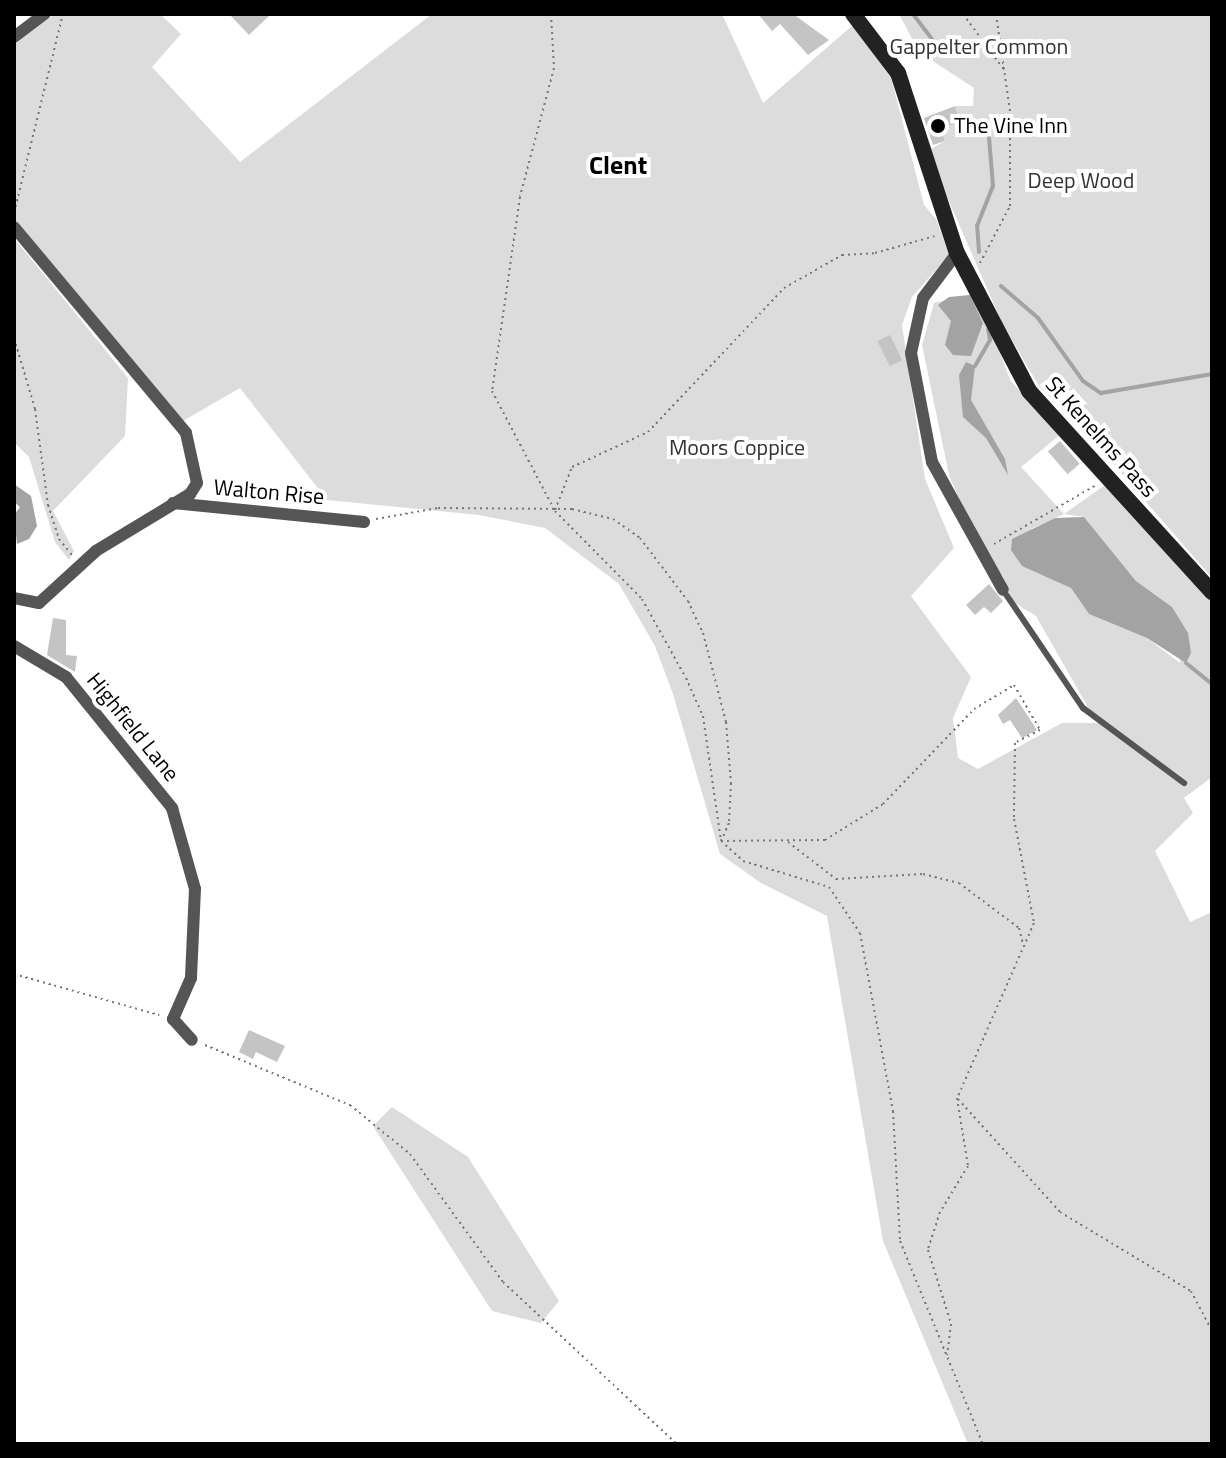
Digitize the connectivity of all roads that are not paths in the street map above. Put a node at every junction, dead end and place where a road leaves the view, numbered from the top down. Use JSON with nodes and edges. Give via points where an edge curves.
{"nodes":[{"id":1,"x":45,"y":14,"type":"edge"},
{"id":2,"x":853,"y":14,"type":"edge"},
{"id":3,"x":14,"y":37,"type":"edge"},
{"id":4,"x":14,"y":227,"type":"edge"},
{"id":5,"x":953,"y":257,"type":"junction"},
{"id":6,"x":170,"y":503,"type":"junction"},
{"id":7,"x":364,"y":522,"type":"road end"},
{"id":8,"x":1003,"y":590,"type":"joint"},
{"id":9,"x":1212,"y":592,"type":"edge"},
{"id":10,"x":14,"y":598,"type":"edge"},
{"id":11,"x":14,"y":646,"type":"edge"},
{"id":12,"x":1184,"y":783,"type":"dead end"},
{"id":13,"x":192,"y":1040,"type":"road end"}],
"edges":[{"from":1,"to":3,"type":"street"},
{"from":2,"to":5,"type":"street","name":"St Kenelms Pass","via":[[898,73]]},
{"from":4,"to":6,"type":"street","via":[[186,433],[197,483],[190,494]]},
{"from":5,"to":8,"type":"street","via":[[923,298],[911,353],[932,462],[977,552]]},
{"from":5,"to":9,"type":"street","name":"St Kenelms Pass","via":[[968,272],[1029,391]]},
{"from":6,"to":7,"type":"street","name":"Walton Rise"},
{"from":6,"to":10,"type":"street","via":[[39,603]]},
{"from":8,"to":12,"type":"lane","via":[[1083,708]]},
{"from":11,"to":13,"type":"street","name":"Highfield Lane","via":[[66,677],[172,808],[195,889],[191,978],[173,1019]]}]}
